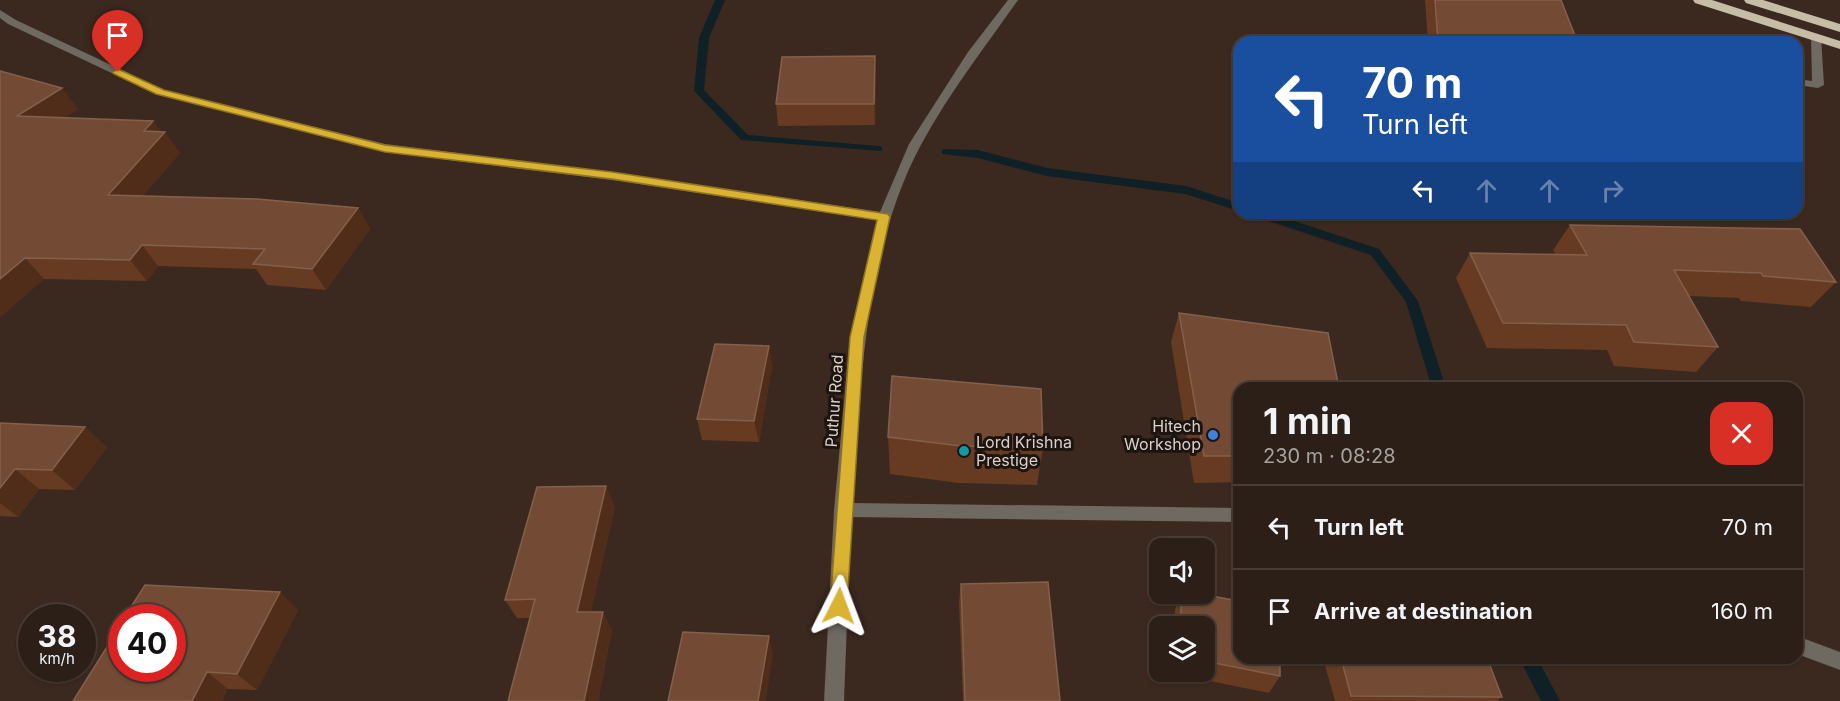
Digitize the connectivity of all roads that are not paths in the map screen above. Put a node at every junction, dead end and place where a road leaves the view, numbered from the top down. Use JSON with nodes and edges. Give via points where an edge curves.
{"nodes":[{"id":1,"x":1013,"y":0,"type":"edge"},
{"id":2,"x":1699,"y":0,"type":"edge"},
{"id":3,"x":1750,"y":0,"type":"edge"},
{"id":4,"x":0,"y":13,"type":"edge"},
{"id":5,"x":6,"y":23,"type":"edge"},
{"id":6,"x":1840,"y":28,"type":"edge"},
{"id":7,"x":1816,"y":37,"type":"junction"},
{"id":8,"x":1840,"y":45,"type":"edge"},
{"id":9,"x":1803,"y":83,"type":"edge"},
{"id":10,"x":884,"y":217,"type":"junction"},
{"id":11,"x":843,"y":510,"type":"junction"},
{"id":12,"x":1233,"y":515,"type":"edge"},
{"id":13,"x":1803,"y":647,"type":"edge"},
{"id":14,"x":1840,"y":661,"type":"edge"},
{"id":15,"x":834,"y":701,"type":"edge"}],
"edges":[{"from":1,"to":10,"type":"street","name":"Puthur Road","via":[[915,144]]},
{"from":2,"to":7,"type":"highway"},
{"from":3,"to":6,"type":"highway"},
{"from":4,"to":5,"type":"street"},
{"from":5,"to":10,"type":"street","via":[[160,92],[385,148],[612,176]]},
{"from":7,"to":8,"type":"highway"},
{"from":7,"to":9,"type":"street","via":[[1818,85]]},
{"from":10,"to":11,"type":"street","name":"Puthur Road","via":[[857,337]]},
{"from":11,"to":12,"type":"street"},
{"from":11,"to":15,"type":"street","name":"Puthur Road"},
{"from":13,"to":14,"type":"street"}]}
